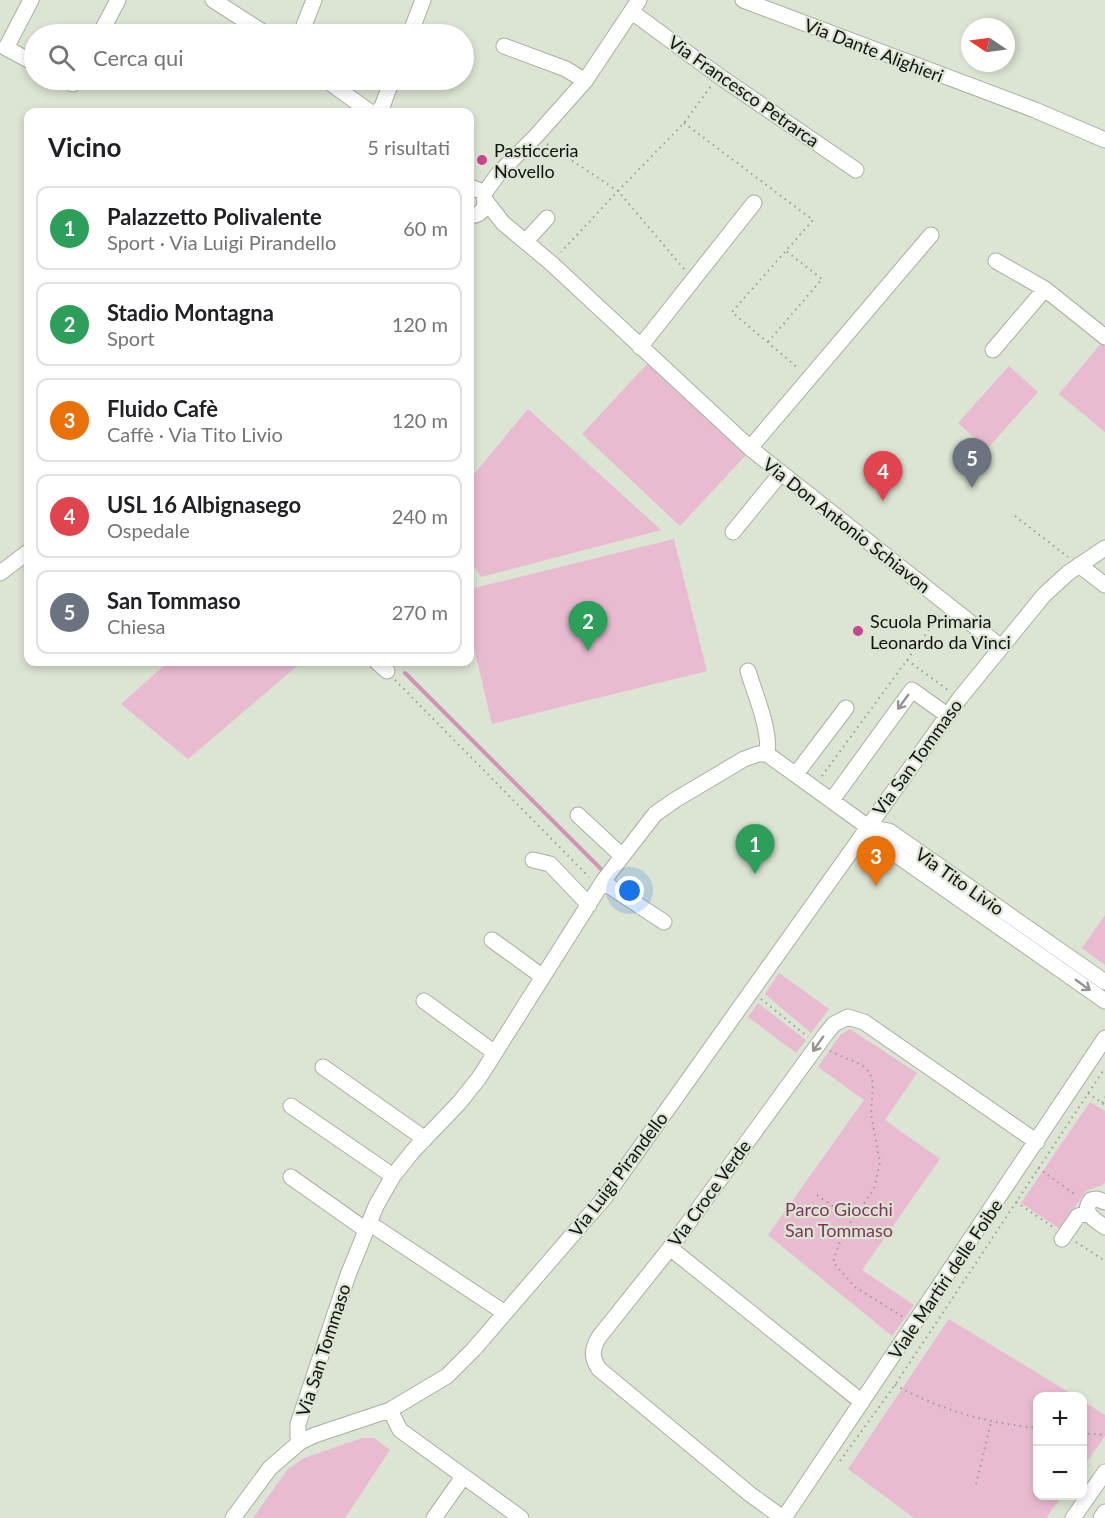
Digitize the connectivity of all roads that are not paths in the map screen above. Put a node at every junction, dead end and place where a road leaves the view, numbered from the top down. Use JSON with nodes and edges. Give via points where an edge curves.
{"nodes":[{"id":1,"x":31,"y":0,"type":"edge"},
{"id":2,"x":118,"y":0,"type":"edge"},
{"id":3,"x":213,"y":0,"type":"edge"},
{"id":4,"x":314,"y":0,"type":"edge"},
{"id":5,"x":423,"y":0,"type":"edge"},
{"id":6,"x":743,"y":0,"type":"edge"},
{"id":7,"x":635,"y":6,"type":"edge"},
{"id":8,"x":105,"y":24,"type":"edge"},
{"id":9,"x":250,"y":24,"type":"edge"},
{"id":10,"x":305,"y":24,"type":"edge"},
{"id":11,"x":414,"y":24,"type":"edge"},
{"id":12,"x":504,"y":46,"type":"dead end"},
{"id":13,"x":24,"y":58,"type":"edge"},
{"id":14,"x":585,"y":81,"type":"junction"},
{"id":15,"x":340,"y":90,"type":"edge"},
{"id":16,"x":388,"y":90,"type":"edge"},
{"id":17,"x":364,"y":108,"type":"edge"},
{"id":18,"x":381,"y":108,"type":"edge"},
{"id":19,"x":1105,"y":141,"type":"edge"},
{"id":20,"x":856,"y":170,"type":"dead end"},
{"id":21,"x":475,"y":191,"type":"edge"},
{"id":22,"x":754,"y":204,"type":"dead end"},
{"id":23,"x":474,"y":215,"type":"edge"},
{"id":24,"x":474,"y":216,"type":"edge"},
{"id":25,"x":547,"y":218,"type":"dead end"},
{"id":26,"x":503,"y":223,"type":"junction"},
{"id":27,"x":932,"y":235,"type":"dead end"},
{"id":28,"x":526,"y":241,"type":"junction"},
{"id":29,"x":996,"y":261,"type":"dead end"},
{"id":30,"x":1045,"y":289,"type":"junction"},
{"id":31,"x":1105,"y":337,"type":"edge"},
{"id":32,"x":640,"y":347,"type":"junction"},
{"id":33,"x":993,"y":350,"type":"dead end"},
{"id":34,"x":750,"y":448,"type":"junction"},
{"id":35,"x":781,"y":473,"type":"junction"},
{"id":36,"x":733,"y":532,"type":"dead end"},
{"id":37,"x":1105,"y":548,"type":"edge"},
{"id":38,"x":24,"y":555,"type":"edge"},
{"id":39,"x":1075,"y":562,"type":"junction"},
{"id":40,"x":0,"y":573,"type":"edge"},
{"id":41,"x":1105,"y":585,"type":"edge"},
{"id":42,"x":1001,"y":647,"type":"junction"},
{"id":43,"x":748,"y":671,"type":"dead end"},
{"id":44,"x":846,"y":708,"type":"dead end"},
{"id":45,"x":947,"y":715,"type":"junction"},
{"id":46,"x":767,"y":754,"type":"junction"},
{"id":47,"x":796,"y":774,"type":"junction"},
{"id":48,"x":832,"y":800,"type":"junction"},
{"id":49,"x":578,"y":815,"type":"dead end"},
{"id":50,"x":868,"y":826,"type":"junction"},
{"id":51,"x":622,"y":856,"type":"junction"},
{"id":52,"x":533,"y":860,"type":"dead end"},
{"id":53,"x":598,"y":881,"type":"junction"},
{"id":54,"x":589,"y":905,"type":"junction"},
{"id":55,"x":664,"y":922,"type":"dead end"},
{"id":56,"x":492,"y":940,"type":"dead end"},
{"id":57,"x":1069,"y":967,"type":"junction"},
{"id":58,"x":543,"y":977,"type":"junction"},
{"id":59,"x":1105,"y":982,"type":"edge"},
{"id":60,"x":424,"y":1001,"type":"dead end"},
{"id":61,"x":1105,"y":1001,"type":"edge"},
{"id":62,"x":1105,"y":1038,"type":"edge"},
{"id":63,"x":495,"y":1053,"type":"junction"},
{"id":64,"x":323,"y":1067,"type":"dead end"},
{"id":65,"x":291,"y":1106,"type":"dead end"},
{"id":66,"x":425,"y":1139,"type":"junction"},
{"id":67,"x":1036,"y":1142,"type":"junction"},
{"id":68,"x":393,"y":1176,"type":"junction"},
{"id":69,"x":291,"y":1177,"type":"dead end"},
{"id":70,"x":1105,"y":1202,"type":"edge"},
{"id":71,"x":1084,"y":1206,"type":"junction"},
{"id":72,"x":1104,"y":1224,"type":"edge"},
{"id":73,"x":367,"y":1227,"type":"junction"},
{"id":74,"x":1062,"y":1239,"type":"dead end"},
{"id":75,"x":670,"y":1248,"type":"junction"},
{"id":76,"x":505,"y":1313,"type":"junction"},
{"id":77,"x":862,"y":1402,"type":"junction"},
{"id":78,"x":390,"y":1410,"type":"junction"},
{"id":79,"x":300,"y":1442,"type":"junction"},
{"id":80,"x":1105,"y":1472,"type":"edge"},
{"id":81,"x":463,"y":1477,"type":"junction"},
{"id":82,"x":1105,"y":1512,"type":"edge"},
{"id":83,"x":234,"y":1518,"type":"edge"},
{"id":84,"x":434,"y":1518,"type":"edge"},
{"id":85,"x":521,"y":1518,"type":"edge"},
{"id":86,"x":784,"y":1518,"type":"edge"},
{"id":87,"x":1072,"y":1518,"type":"edge"},
{"id":88,"x":1101,"y":1518,"type":"edge"}],
"edges":[{"from":1,"to":13,"type":"street","via":[[6,48]]},
{"from":2,"to":8,"type":"street"},
{"from":3,"to":9,"type":"street"},
{"from":4,"to":10,"type":"street"},
{"from":5,"to":11,"type":"street"},
{"from":6,"to":19,"type":"street","name":"Via Dante Alighieri","via":[[1035,110]]},
{"from":7,"to":14,"type":"street","name":"Via Francesco Petrarca"},
{"from":7,"to":20,"type":"street","name":"Via Francesco Petrarca","via":[[719,76]]},
{"from":12,"to":14,"type":"street","via":[[566,69]]},
{"from":14,"to":21,"type":"street","name":"Via Francesco Petrarca","via":[[536,136]]},
{"from":15,"to":17,"type":"street"},
{"from":16,"to":18,"type":"street"},
{"from":21,"to":23,"type":"street","via":[[483,209]]},
{"from":21,"to":26,"type":"street","name":"Via Don Antonio Schiavon"},
{"from":22,"to":32,"type":"street"},
{"from":24,"to":26,"type":"street","name":"Via Don Antonio Schiavon"},
{"from":25,"to":28,"type":"street"},
{"from":26,"to":28,"type":"street","name":"Via Don Antonio Schiavon"},
{"from":27,"to":34,"type":"street","name":"Via Don Antonio Schiavon"},
{"from":28,"to":32,"type":"street","name":"Via Don Antonio Schiavon"},
{"from":29,"to":30,"type":"street"},
{"from":30,"to":31,"type":"street"},
{"from":30,"to":33,"type":"street"},
{"from":32,"to":34,"type":"street","name":"Via Don Antonio Schiavon"},
{"from":34,"to":35,"type":"street","name":"Via Don Antonio Schiavon"},
{"from":35,"to":36,"type":"street"},
{"from":35,"to":42,"type":"street","name":"Via Don Antonio Schiavon"},
{"from":37,"to":39,"type":"street","name":"Via San Tommaso"},
{"from":38,"to":40,"type":"street"},
{"from":39,"to":41,"type":"street"},
{"from":39,"to":42,"type":"street","name":"Via San Tommaso"},
{"from":42,"to":45,"type":"street","name":"Via San Tommaso"},
{"from":43,"to":46,"type":"street","via":[[769,746]]},
{"from":44,"to":47,"type":"street"},
{"from":45,"to":48,"type":"street","one_way":true,"via":[[912,690]]},
{"from":45,"to":50,"type":"street","name":"Via San Tommaso"},
{"from":46,"to":47,"type":"street","name":"Via San Tommaso"},
{"from":46,"to":51,"type":"street","name":"Via San Tommaso","via":[[744,759],[655,814]]},
{"from":47,"to":48,"type":"street","name":"Via San Tommaso"},
{"from":48,"to":50,"type":"street","name":"Via San Tommaso"},
{"from":49,"to":51,"type":"street"},
{"from":50,"to":57,"type":"street","name":"Via Tito Livio","via":[[881,844]]},
{"from":50,"to":76,"type":"street","name":"Via Luigi Pirandello","via":[[605,1197]]},
{"from":51,"to":53,"type":"street","name":"Via San Tommaso"},
{"from":52,"to":54,"type":"street","via":[[550,864]]},
{"from":53,"to":54,"type":"street","name":"Via San Tommaso"},
{"from":53,"to":55,"type":"street"},
{"from":54,"to":58,"type":"street","name":"Via San Tommaso"},
{"from":56,"to":58,"type":"street"},
{"from":57,"to":59,"type":"street","name":"Via Tito Livio"},
{"from":57,"to":61,"type":"street","name":"Via Tito Livio","one_way":true},
{"from":58,"to":63,"type":"street","name":"Via San Tommaso"},
{"from":60,"to":63,"type":"street"},
{"from":62,"to":67,"type":"street","name":"Viale Martiri delle Foibe"},
{"from":63,"to":66,"type":"street","name":"Via San Tommaso","via":[[459,1103]]},
{"from":64,"to":66,"type":"street"},
{"from":65,"to":68,"type":"street"},
{"from":66,"to":68,"type":"street","name":"Via San Tommaso"},
{"from":67,"to":75,"type":"street","name":"Via Croce Verde","one_way":true,"via":[[864,1022],[848,1017],[834,1024],[825,1035]]},
{"from":67,"to":77,"type":"street","name":"Viale Martiri delle Foibe"},
{"from":68,"to":73,"type":"street","name":"Via San Tommaso"},
{"from":69,"to":73,"type":"street"},
{"from":70,"to":71,"type":"street","via":[[1091,1200],[1087,1208]]},
{"from":71,"to":72,"type":"street"},
{"from":71,"to":74,"type":"street"},
{"from":73,"to":76,"type":"street"},
{"from":73,"to":79,"type":"street","name":"Via San Tommaso","via":[[298,1424]]},
{"from":75,"to":77,"type":"street"},
{"from":75,"to":86,"type":"street","name":"Via Croce Verde","via":[[599,1336],[593,1360],[751,1495]]},
{"from":76,"to":78,"type":"street","name":"Via Luigi Pirandello","via":[[447,1376]]},
{"from":77,"to":86,"type":"street","name":"Viale Martiri delle Foibe"},
{"from":78,"to":79,"type":"street","name":"Via Luigi Pirandello"},
{"from":78,"to":81,"type":"street","via":[[400,1430]]},
{"from":79,"to":83,"type":"street","name":"Via San Tommaso","via":[[270,1468]]},
{"from":80,"to":87,"type":"street"},
{"from":81,"to":84,"type":"street"},
{"from":81,"to":85,"type":"street"},
{"from":82,"to":88,"type":"street"}]}
